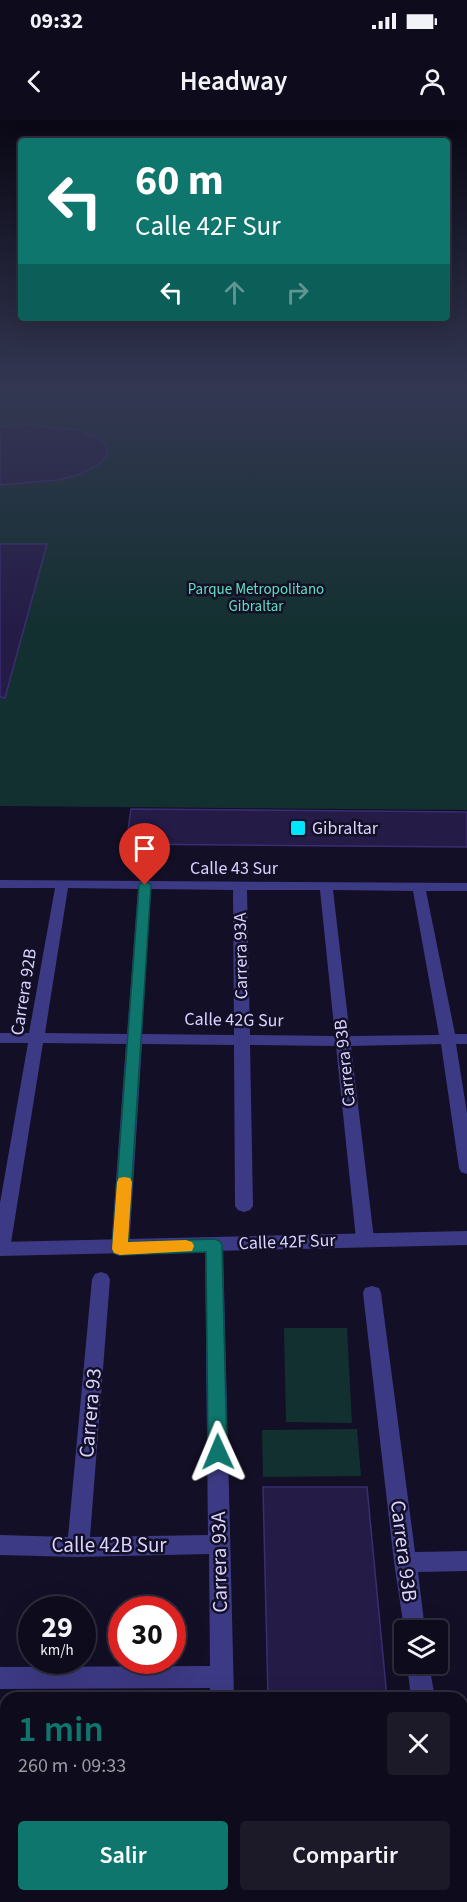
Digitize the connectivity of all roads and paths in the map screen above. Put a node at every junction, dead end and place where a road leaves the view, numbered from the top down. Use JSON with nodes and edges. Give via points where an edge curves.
{"nodes":[{"id":1,"x":0,"y":884,"type":"edge"},
{"id":2,"x":62,"y":884,"type":"junction"},
{"id":3,"x":145,"y":885,"type":"junction"},
{"id":4,"x":240,"y":886,"type":"junction"},
{"id":5,"x":326,"y":886,"type":"junction"},
{"id":6,"x":419,"y":887,"type":"junction"},
{"id":7,"x":467,"y":887,"type":"edge"},
{"id":8,"x":0,"y":1038,"type":"edge"},
{"id":9,"x":37,"y":1038,"type":"junction"},
{"id":10,"x":134,"y":1038,"type":"junction"},
{"id":11,"x":448,"y":1039,"type":"junction"},
{"id":12,"x":467,"y":1039,"type":"edge"},
{"id":13,"x":243,"y":1040,"type":"junction"},
{"id":14,"x":343,"y":1041,"type":"junction"},
{"id":15,"x":467,"y":1168,"type":"edge"},
{"id":16,"x":244,"y":1206,"type":"dead end"},
{"id":17,"x":467,"y":1238,"type":"edge"},
{"id":18,"x":365,"y":1239,"type":"junction"},
{"id":19,"x":214,"y":1245,"type":"junction"},
{"id":20,"x":1,"y":1249,"type":"edge"},
{"id":21,"x":120,"y":1249,"type":"junction"},
{"id":22,"x":101,"y":1279,"type":"dead end"},
{"id":23,"x":372,"y":1293,"type":"dead end"},
{"id":24,"x":219,"y":1544,"type":"junction"},
{"id":25,"x":0,"y":1545,"type":"edge"},
{"id":26,"x":78,"y":1546,"type":"junction"},
{"id":27,"x":467,"y":1561,"type":"edge"},
{"id":28,"x":405,"y":1562,"type":"junction"},
{"id":29,"x":413,"y":1620,"type":"edge"},
{"id":30,"x":419,"y":1674,"type":"edge"},
{"id":31,"x":0,"y":1678,"type":"edge"},
{"id":32,"x":222,"y":1687,"type":"edge"},
{"id":33,"x":422,"y":1692,"type":"edge"}],
"edges":[{"from":1,"to":2,"type":"street","name":"Calle 43 Sur"},
{"from":2,"to":3,"type":"street","name":"Calle 43 Sur"},
{"from":2,"to":9,"type":"street","name":"Carrera 92B"},
{"from":3,"to":4,"type":"street","name":"Calle 43 Sur"},
{"from":3,"to":10,"type":"street"},
{"from":4,"to":5,"type":"street","name":"Calle 43 Sur"},
{"from":4,"to":13,"type":"street","name":"Carrera 93A"},
{"from":5,"to":6,"type":"street","name":"Calle 43 Sur"},
{"from":5,"to":14,"type":"street","name":"Carrera 93B"},
{"from":6,"to":7,"type":"street","name":"Calle 43 Sur"},
{"from":6,"to":11,"type":"street"},
{"from":8,"to":9,"type":"street","name":"Calle 42G Sur"},
{"from":9,"to":10,"type":"street","name":"Calle 42G Sur"},
{"from":9,"to":20,"type":"street","name":"Carrera 92B"},
{"from":10,"to":13,"type":"street","name":"Calle 42G Sur"},
{"from":10,"to":21,"type":"street"},
{"from":11,"to":12,"type":"street","name":"Calle 42G Sur"},
{"from":11,"to":14,"type":"street","name":"Calle 42G Sur"},
{"from":11,"to":15,"type":"street"},
{"from":13,"to":14,"type":"street","name":"Calle 42G Sur"},
{"from":13,"to":16,"type":"street","name":"Carrera 93A"},
{"from":14,"to":18,"type":"street","name":"Carrera 93B"},
{"from":17,"to":18,"type":"street","name":"Calle 42F Sur"},
{"from":18,"to":19,"type":"street","name":"Calle 42F Sur"},
{"from":19,"to":21,"type":"street","name":"Calle 42F Sur"},
{"from":19,"to":24,"type":"street","name":"Carrera 93A"},
{"from":20,"to":21,"type":"street","name":"Calle 42F Sur"},
{"from":22,"to":26,"type":"street","name":"Carrera 93"},
{"from":23,"to":28,"type":"street","name":"Carrera 93B"},
{"from":24,"to":26,"type":"street","name":"Calle 42B Sur"},
{"from":24,"to":32,"type":"street","name":"Carrera 93A"},
{"from":25,"to":26,"type":"street","name":"Calle 42B Sur"},
{"from":27,"to":28,"type":"street"},
{"from":28,"to":29,"type":"street","name":"Carrera 93B"},
{"from":30,"to":33,"type":"street"},
{"from":31,"to":32,"type":"street"}]}
